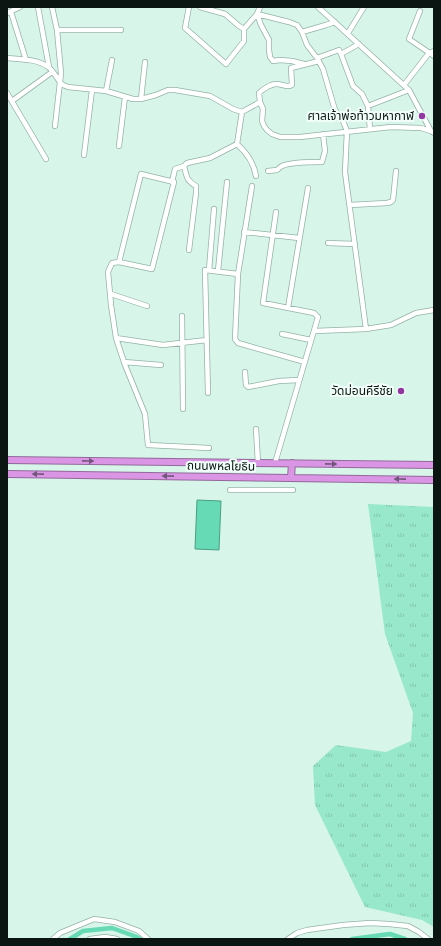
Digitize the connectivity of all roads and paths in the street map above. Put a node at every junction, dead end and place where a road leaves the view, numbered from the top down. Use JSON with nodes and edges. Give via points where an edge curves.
{"nodes":[{"id":1,"x":20,"y":7,"type":"edge"},
{"id":2,"x":38,"y":7,"type":"edge"},
{"id":3,"x":52,"y":7,"type":"edge"},
{"id":4,"x":189,"y":7,"type":"edge"},
{"id":5,"x":200,"y":7,"type":"edge"},
{"id":6,"x":260,"y":7,"type":"edge"},
{"id":7,"x":318,"y":7,"type":"edge"},
{"id":8,"x":364,"y":7,"type":"edge"},
{"id":9,"x":420,"y":11,"type":"dead end"},
{"id":10,"x":9,"y":12,"type":"edge"},
{"id":11,"x":257,"y":14,"type":"junction"},
{"id":12,"x":335,"y":22,"type":"junction"},
{"id":13,"x":244,"y":29,"type":"junction"},
{"id":14,"x":57,"y":30,"type":"junction"},
{"id":15,"x":121,"y":30,"type":"dead end"},
{"id":16,"x":302,"y":32,"type":"junction"},
{"id":17,"x":348,"y":33,"type":"junction"},
{"id":18,"x":359,"y":44,"type":"junction"},
{"id":19,"x":434,"y":51,"type":"edge"},
{"id":20,"x":429,"y":53,"type":"junction"},
{"id":21,"x":341,"y":54,"type":"junction"},
{"id":22,"x":434,"y":56,"type":"edge"},
{"id":23,"x":7,"y":58,"type":"edge"},
{"id":24,"x":318,"y":59,"type":"junction"},
{"id":25,"x":26,"y":60,"type":"junction"},
{"id":26,"x":112,"y":60,"type":"dead end"},
{"id":27,"x":145,"y":62,"type":"dead end"},
{"id":28,"x":304,"y":64,"type":"junction"},
{"id":29,"x":49,"y":67,"type":"junction"},
{"id":30,"x":52,"y":72,"type":"junction"},
{"id":31,"x":60,"y":82,"type":"junction"},
{"id":32,"x":404,"y":85,"type":"junction"},
{"id":33,"x":92,"y":90,"type":"junction"},
{"id":34,"x":409,"y":90,"type":"junction"},
{"id":35,"x":106,"y":91,"type":"junction"},
{"id":36,"x":7,"y":93,"type":"edge"},
{"id":37,"x":125,"y":97,"type":"junction"},
{"id":38,"x":141,"y":99,"type":"junction"},
{"id":39,"x":12,"y":101,"type":"junction"},
{"id":40,"x":260,"y":102,"type":"junction"},
{"id":41,"x":368,"y":106,"type":"junction"},
{"id":42,"x":242,"y":112,"type":"junction"},
{"id":43,"x":55,"y":126,"type":"dead end"},
{"id":44,"x":370,"y":129,"type":"junction"},
{"id":45,"x":347,"y":131,"type":"junction"},
{"id":46,"x":432,"y":132,"type":"edge"},
{"id":47,"x":323,"y":134,"type":"junction"},
{"id":48,"x":237,"y":144,"type":"junction"},
{"id":49,"x":119,"y":146,"type":"dead end"},
{"id":50,"x":84,"y":155,"type":"dead end"},
{"id":51,"x":46,"y":159,"type":"dead end"},
{"id":52,"x":184,"y":166,"type":"junction"},
{"id":53,"x":268,"y":171,"type":"dead end"},
{"id":54,"x":396,"y":171,"type":"dead end"},
{"id":55,"x":256,"y":176,"type":"dead end"},
{"id":56,"x":172,"y":182,"type":"junction"},
{"id":57,"x":227,"y":182,"type":"dead end"},
{"id":58,"x":252,"y":186,"type":"dead end"},
{"id":59,"x":308,"y":188,"type":"dead end"},
{"id":60,"x":350,"y":205,"type":"junction"},
{"id":61,"x":214,"y":209,"type":"dead end"},
{"id":62,"x":276,"y":212,"type":"dead end"},
{"id":63,"x":244,"y":232,"type":"junction"},
{"id":64,"x":273,"y":235,"type":"junction"},
{"id":65,"x":299,"y":238,"type":"junction"},
{"id":66,"x":328,"y":243,"type":"dead end"},
{"id":67,"x":355,"y":244,"type":"junction"},
{"id":68,"x":189,"y":250,"type":"dead end"},
{"id":69,"x":119,"y":262,"type":"junction"},
{"id":70,"x":209,"y":270,"type":"junction"},
{"id":71,"x":218,"y":271,"type":"junction"},
{"id":72,"x":238,"y":274,"type":"junction"},
{"id":73,"x":110,"y":294,"type":"junction"},
{"id":74,"x":147,"y":306,"type":"dead end"},
{"id":75,"x":288,"y":308,"type":"junction"},
{"id":76,"x":434,"y":310,"type":"edge"},
{"id":77,"x":182,"y":316,"type":"dead end"},
{"id":78,"x":366,"y":329,"type":"junction"},
{"id":79,"x":314,"y":331,"type":"junction"},
{"id":80,"x":282,"y":334,"type":"dead end"},
{"id":81,"x":116,"y":338,"type":"junction"},
{"id":82,"x":207,"y":340,"type":"junction"},
{"id":83,"x":311,"y":340,"type":"junction"},
{"id":84,"x":182,"y":344,"type":"junction"},
{"id":85,"x":124,"y":362,"type":"junction"},
{"id":86,"x":305,"y":362,"type":"junction"},
{"id":87,"x":161,"y":365,"type":"dead end"},
{"id":88,"x":245,"y":372,"type":"dead end"},
{"id":89,"x":300,"y":380,"type":"junction"},
{"id":90,"x":208,"y":393,"type":"dead end"},
{"id":91,"x":183,"y":408,"type":"dead end"},
{"id":92,"x":256,"y":429,"type":"dead end"},
{"id":93,"x":209,"y":448,"type":"dead end"},
{"id":94,"x":7,"y":460,"type":"edge"},
{"id":95,"x":258,"y":462,"type":"junction"},
{"id":96,"x":276,"y":463,"type":"junction"},
{"id":97,"x":292,"y":463,"type":"junction"},
{"id":98,"x":434,"y":465,"type":"edge"},
{"id":99,"x":7,"y":474,"type":"edge"},
{"id":100,"x":291,"y":478,"type":"junction"},
{"id":101,"x":434,"y":480,"type":"edge"},
{"id":102,"x":230,"y":490,"type":"dead end"},
{"id":103,"x":293,"y":490,"type":"dead end"},
{"id":104,"x":53,"y":939,"type":"edge"},
{"id":105,"x":90,"y":939,"type":"edge"},
{"id":106,"x":117,"y":939,"type":"edge"},
{"id":107,"x":148,"y":939,"type":"edge"},
{"id":108,"x":288,"y":939,"type":"edge"},
{"id":109,"x":428,"y":939,"type":"edge"}],
"edges":[{"from":1,"to":10,"type":"street"},
{"from":2,"to":29,"type":"street"},
{"from":3,"to":14,"type":"street"},
{"from":4,"to":13,"type":"street","via":[[184,28],[226,64],[244,41]]},
{"from":5,"to":13,"type":"street","via":[[225,14]]},
{"from":6,"to":11,"type":"street"},
{"from":7,"to":12,"type":"street"},
{"from":8,"to":17,"type":"street"},
{"from":9,"to":20,"type":"street","via":[[409,39]]},
{"from":10,"to":25,"type":"street"},
{"from":11,"to":13,"type":"street"},
{"from":11,"to":16,"type":"street","via":[[293,23]]},
{"from":11,"to":28,"type":"street","via":[[269,40],[271,59]]},
{"from":12,"to":16,"type":"street"},
{"from":12,"to":17,"type":"street"},
{"from":14,"to":15,"type":"street"},
{"from":14,"to":31,"type":"street"},
{"from":16,"to":24,"type":"street","via":[[307,45]]},
{"from":17,"to":18,"type":"street"},
{"from":18,"to":21,"type":"street"},
{"from":18,"to":32,"type":"street"},
{"from":19,"to":20,"type":"street"},
{"from":20,"to":22,"type":"street"},
{"from":20,"to":32,"type":"street"},
{"from":21,"to":24,"type":"street","via":[[339,50]]},
{"from":21,"to":41,"type":"street","via":[[352,86],[362,94]]},
{"from":23,"to":25,"type":"street"},
{"from":24,"to":28,"type":"street"},
{"from":24,"to":45,"type":"street","via":[[336,110]]},
{"from":25,"to":29,"type":"street"},
{"from":26,"to":35,"type":"street"},
{"from":27,"to":38,"type":"street"},
{"from":28,"to":40,"type":"street","via":[[291,69],[291,86],[272,85],[260,92]]},
{"from":29,"to":30,"type":"street"},
{"from":30,"to":31,"type":"street"},
{"from":30,"to":39,"type":"street"},
{"from":31,"to":33,"type":"street","via":[[68,87]]},
{"from":31,"to":43,"type":"street"},
{"from":32,"to":34,"type":"street"},
{"from":33,"to":35,"type":"street"},
{"from":33,"to":50,"type":"street"},
{"from":34,"to":41,"type":"street"},
{"from":34,"to":46,"type":"street"},
{"from":35,"to":37,"type":"street"},
{"from":36,"to":39,"type":"street"},
{"from":37,"to":38,"type":"street"},
{"from":37,"to":49,"type":"street"},
{"from":38,"to":42,"type":"street","via":[[175,90],[210,96]]},
{"from":39,"to":51,"type":"street"},
{"from":40,"to":42,"type":"street"},
{"from":40,"to":47,"type":"street","via":[[263,109],[262,121],[272,134],[280,137]]},
{"from":41,"to":44,"type":"street"},
{"from":42,"to":48,"type":"street"},
{"from":44,"to":45,"type":"street"},
{"from":44,"to":46,"type":"street","via":[[412,127]]},
{"from":45,"to":47,"type":"street"},
{"from":45,"to":60,"type":"street","via":[[345,172]]},
{"from":47,"to":53,"type":"street","via":[[325,151],[322,162],[286,165]]},
{"from":48,"to":52,"type":"street","via":[[210,158]]},
{"from":48,"to":55,"type":"street","via":[[254,167]]},
{"from":52,"to":56,"type":"street","via":[[175,169]]},
{"from":52,"to":68,"type":"street","via":[[189,182],[196,186]]},
{"from":54,"to":60,"type":"street","via":[[391,202]]},
{"from":56,"to":69,"type":"street","via":[[141,174]]},
{"from":56,"to":69,"type":"street","via":[[152,269]]},
{"from":57,"to":71,"type":"street"},
{"from":58,"to":63,"type":"street"},
{"from":59,"to":65,"type":"street"},
{"from":60,"to":67,"type":"street"},
{"from":61,"to":70,"type":"street"},
{"from":62,"to":64,"type":"street"},
{"from":63,"to":64,"type":"street"},
{"from":63,"to":72,"type":"street"},
{"from":64,"to":65,"type":"street"},
{"from":64,"to":75,"type":"street","via":[[263,303]]},
{"from":65,"to":75,"type":"street"},
{"from":66,"to":67,"type":"street"},
{"from":67,"to":78,"type":"street"},
{"from":69,"to":73,"type":"street","via":[[112,264],[108,272]]},
{"from":70,"to":71,"type":"street"},
{"from":70,"to":82,"type":"street","via":[[206,270]]},
{"from":71,"to":72,"type":"street"},
{"from":72,"to":86,"type":"street","via":[[234,337],[236,341]]},
{"from":73,"to":74,"type":"street"},
{"from":73,"to":81,"type":"street"},
{"from":75,"to":79,"type":"street","via":[[314,313],[318,317]]},
{"from":76,"to":78,"type":"street","via":[[416,314],[391,325]]},
{"from":77,"to":84,"type":"street"},
{"from":78,"to":79,"type":"street"},
{"from":79,"to":83,"type":"street"},
{"from":80,"to":83,"type":"street"},
{"from":81,"to":84,"type":"street","via":[[163,345]]},
{"from":81,"to":85,"type":"street"},
{"from":82,"to":84,"type":"street"},
{"from":82,"to":90,"type":"street"},
{"from":83,"to":86,"type":"street"},
{"from":84,"to":91,"type":"street"},
{"from":85,"to":87,"type":"street"},
{"from":85,"to":93,"type":"street","via":[[145,414],[148,445]]},
{"from":86,"to":89,"type":"street"},
{"from":88,"to":89,"type":"street","via":[[248,387]]},
{"from":89,"to":96,"type":"street"},
{"from":92,"to":95,"type":"street"},
{"from":94,"to":95,"type":"highway","name":"ถนนพหลโยธิน","one_way":true},
{"from":95,"to":96,"type":"highway","name":"ถนนพหลโยธิน"},
{"from":96,"to":97,"type":"highway","name":"ถนนพหลโยธิน"},
{"from":97,"to":98,"type":"highway","name":"ถนนพหลโยธิน","one_way":true},
{"from":97,"to":100,"type":"highway"},
{"from":100,"to":99,"type":"highway","name":"ถนนพหลโยธิน","one_way":true},
{"from":101,"to":100,"type":"highway","name":"ถนนพหลโยธิน","one_way":true},
{"from":102,"to":103,"type":"street"},
{"from":104,"to":107,"type":"street","via":[[60,933],[94,919],[115,922],[138,931]]},
{"from":105,"to":106,"type":"street"},
{"from":108,"to":109,"type":"street","via":[[307,930],[370,924],[408,926]]}]}
